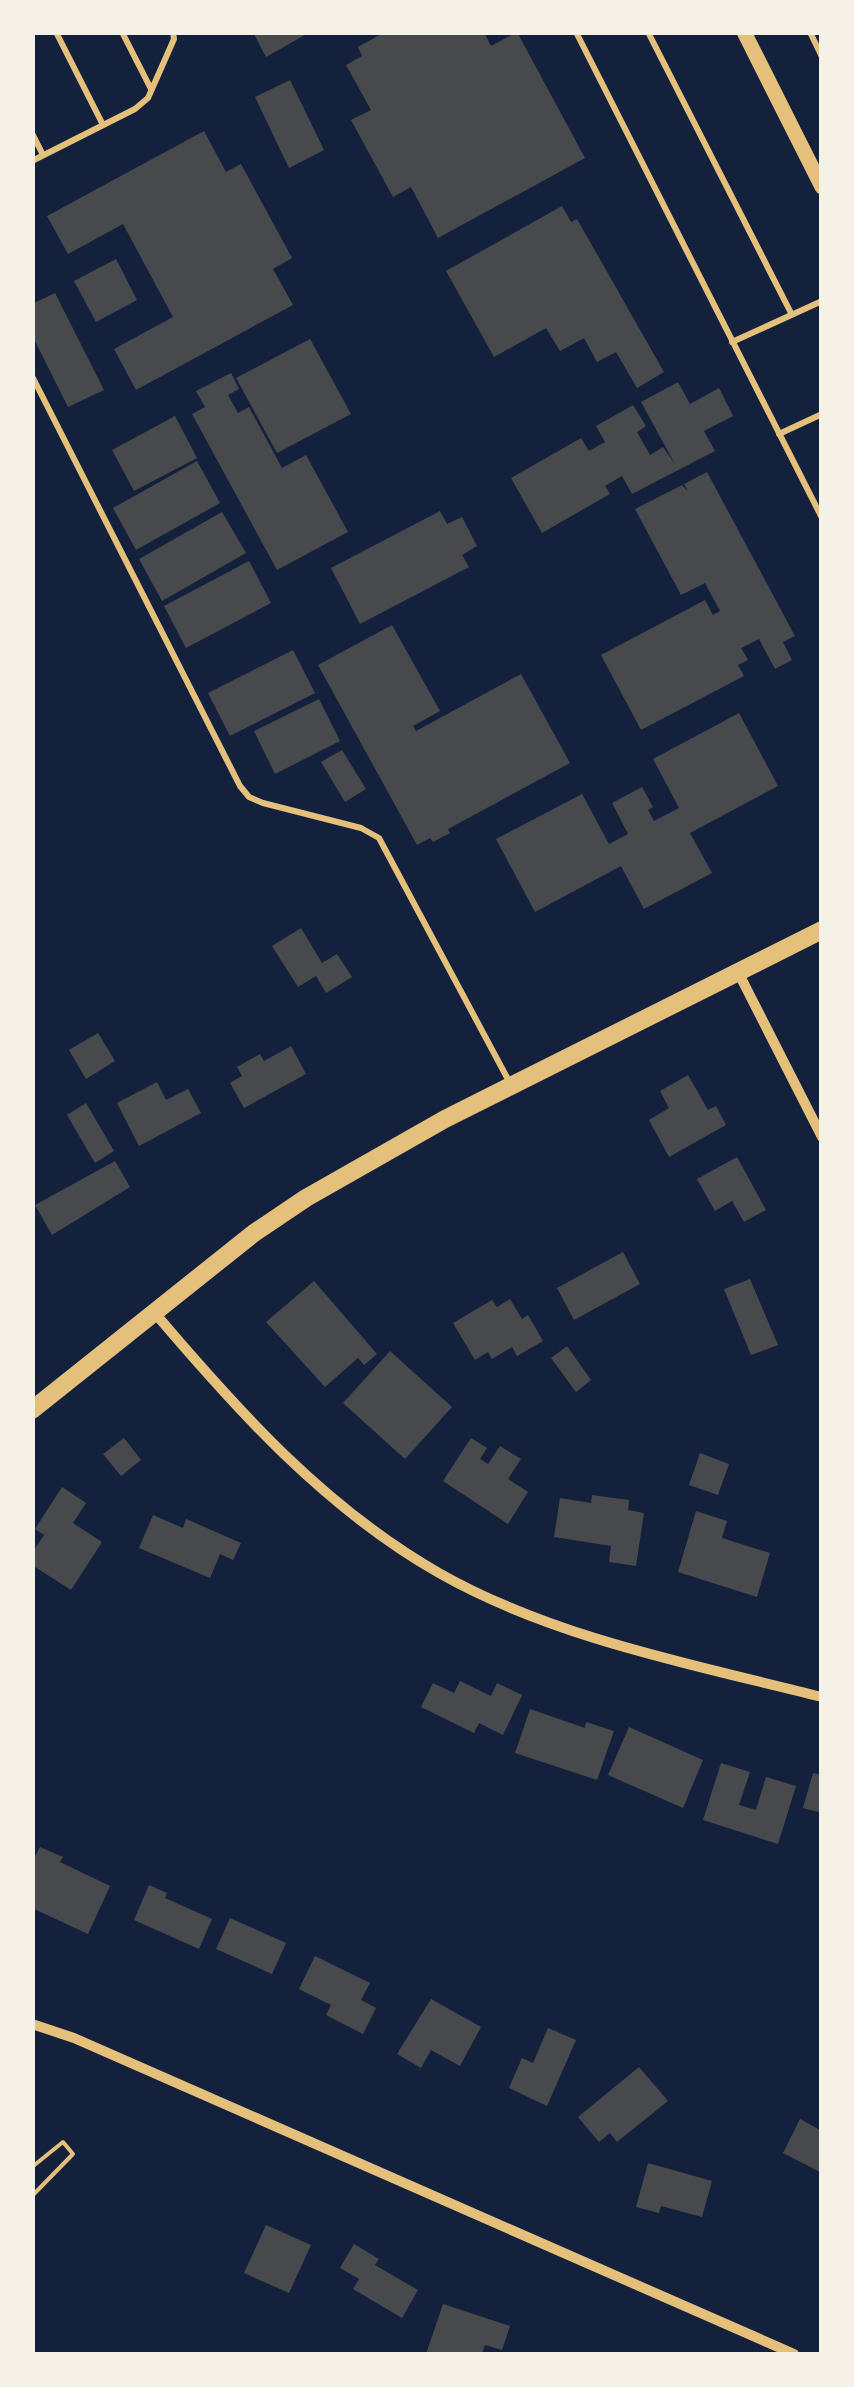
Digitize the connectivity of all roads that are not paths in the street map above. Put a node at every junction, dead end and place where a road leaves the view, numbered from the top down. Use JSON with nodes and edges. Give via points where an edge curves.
{"nodes":[{"id":1,"x":56,"y":32,"type":"edge"},
{"id":2,"x":122,"y":32,"type":"edge"},
{"id":3,"x":173,"y":32,"type":"edge"},
{"id":4,"x":576,"y":32,"type":"edge"},
{"id":5,"x":648,"y":32,"type":"edge"},
{"id":6,"x":744,"y":32,"type":"edge"},
{"id":7,"x":810,"y":32,"type":"edge"},
{"id":8,"x":822,"y":57,"type":"edge"},
{"id":9,"x":152,"y":91,"type":"junction"},
{"id":10,"x":102,"y":125,"type":"junction"},
{"id":11,"x":32,"y":134,"type":"edge"},
{"id":12,"x":43,"y":156,"type":"junction"},
{"id":13,"x":32,"y":161,"type":"edge"},
{"id":14,"x":822,"y":187,"type":"edge"},
{"id":15,"x":822,"y":300,"type":"edge"},
{"id":16,"x":792,"y":313,"type":"junction"},
{"id":17,"x":732,"y":342,"type":"junction"},
{"id":18,"x":32,"y":376,"type":"edge"},
{"id":19,"x":822,"y":414,"type":"edge"},
{"id":20,"x":779,"y":434,"type":"junction"},
{"id":21,"x":822,"y":518,"type":"edge"},
{"id":22,"x":822,"y":930,"type":"edge"},
{"id":23,"x":738,"y":972,"type":"junction"},
{"id":24,"x":511,"y":1086,"type":"junction"},
{"id":25,"x":822,"y":1138,"type":"edge"},
{"id":26,"x":153,"y":1312,"type":"junction"},
{"id":27,"x":32,"y":1410,"type":"edge"},
{"id":28,"x":822,"y":1697,"type":"edge"},
{"id":29,"x":32,"y":2024,"type":"edge"},
{"id":30,"x":794,"y":2354,"type":"edge"}],
"edges":[{"from":1,"to":10,"type":"lane"},
{"from":2,"to":9,"type":"lane"},
{"from":3,"to":9,"type":"lane"},
{"from":4,"to":17,"type":"lane"},
{"from":5,"to":16,"type":"lane"},
{"from":6,"to":14,"type":"street"},
{"from":7,"to":8,"type":"lane"},
{"from":9,"to":10,"type":"lane","via":[[135,109]]},
{"from":10,"to":12,"type":"lane"},
{"from":11,"to":12,"type":"lane"},
{"from":12,"to":13,"type":"lane"},
{"from":15,"to":16,"type":"lane"},
{"from":16,"to":17,"type":"lane"},
{"from":17,"to":20,"type":"lane"},
{"from":18,"to":24,"type":"lane","via":[[240,786],[264,804],[379,838]]},
{"from":19,"to":20,"type":"lane"},
{"from":20,"to":21,"type":"lane"},
{"from":22,"to":23,"type":"main road"},
{"from":23,"to":24,"type":"main road"},
{"from":23,"to":25,"type":"street"},
{"from":24,"to":26,"type":"main road","via":[[306,1198]]},
{"from":26,"to":27,"type":"main road"},
{"from":26,"to":28,"type":"street","via":[[262,1435],[364,1522],[439,1573],[528,1614],[649,1654]]},
{"from":29,"to":30,"type":"street"}]}
